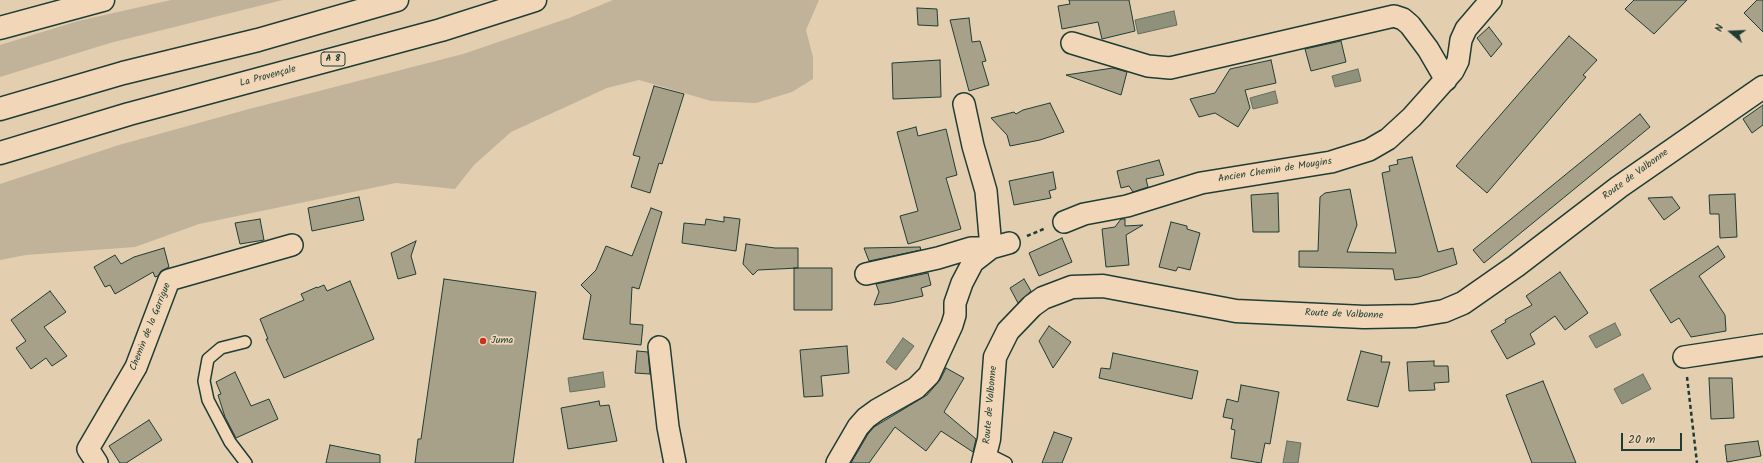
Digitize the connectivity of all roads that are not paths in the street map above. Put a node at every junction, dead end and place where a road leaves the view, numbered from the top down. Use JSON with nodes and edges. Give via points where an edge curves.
{"nodes":[{"id":1,"x":103,"y":0,"type":"edge"},
{"id":2,"x":398,"y":0,"type":"edge"},
{"id":3,"x":535,"y":0,"type":"edge"},
{"id":4,"x":1492,"y":0,"type":"edge"},
{"id":5,"x":82,"y":3,"type":"edge"},
{"id":6,"x":0,"y":28,"type":"edge"},
{"id":7,"x":1072,"y":43,"type":"dead end"},
{"id":8,"x":1446,"y":80,"type":"junction"},
{"id":9,"x":1763,"y":87,"type":"edge"},
{"id":10,"x":964,"y":104,"type":"dead end"},
{"id":11,"x":0,"y":109,"type":"edge"},
{"id":12,"x":0,"y":153,"type":"edge"},
{"id":13,"x":1064,"y":222,"type":"road end"},
{"id":14,"x":292,"y":245,"type":"dead end"},
{"id":15,"x":1000,"y":245,"type":"junction"},
{"id":16,"x":866,"y":274,"type":"dead end"},
{"id":17,"x":246,"y":342,"type":"dead end"},
{"id":18,"x":1763,"y":345,"type":"edge"},
{"id":19,"x":659,"y":347,"type":"dead end"},
{"id":20,"x":1684,"y":357,"type":"road end"},
{"id":21,"x":984,"y":458,"type":"edge"},
{"id":22,"x":97,"y":463,"type":"edge"},
{"id":23,"x":246,"y":463,"type":"edge"},
{"id":24,"x":675,"y":463,"type":"edge"},
{"id":25,"x":837,"y":463,"type":"edge"},
{"id":26,"x":1006,"y":463,"type":"edge"}],
"edges":[{"from":1,"to":5,"type":"main road"},
{"from":2,"to":11,"type":"main road","via":[[258,40],[123,73]]},
{"from":3,"to":12,"type":"main road","name":"La Provençale","number":"A 8","via":[[441,30],[129,114]]},
{"from":4,"to":8,"type":"street","name":"Ancien Chemin de Mougins","via":[[1466,29],[1461,40],[1458,61]]},
{"from":5,"to":6,"type":"main road"},
{"from":7,"to":8,"type":"street","via":[[1148,66],[1170,68],[1394,16],[1410,25]]},
{"from":8,"to":13,"type":"street","name":"Ancien Chemin de Mougins","via":[[1388,139],[1363,153],[1331,162],[1201,183],[1126,206],[1084,214]]},
{"from":9,"to":21,"type":"main road","name":"Route de Valbonne","via":[[1619,187],[1463,303],[1444,311],[1415,316],[1371,317],[1236,311],[1097,286],[1072,287],[1044,298],[1032,306],[1008,331],[995,358],[990,425]]},
{"from":10,"to":15,"type":"street"},
{"from":14,"to":22,"type":"street","name":"Chemin de la Garrigue","via":[[169,280],[136,367],[88,448]]},
{"from":15,"to":16,"type":"street","via":[[971,248]]},
{"from":15,"to":25,"type":"street","via":[[973,262],[955,303],[952,325],[929,375],[916,388],[866,418]]},
{"from":17,"to":23,"type":"lane","via":[[221,348],[208,359],[204,381],[208,400],[230,442]]},
{"from":18,"to":20,"type":"street"},
{"from":19,"to":24,"type":"street","via":[[668,427]]},
{"from":21,"to":26,"type":"lane"}]}
